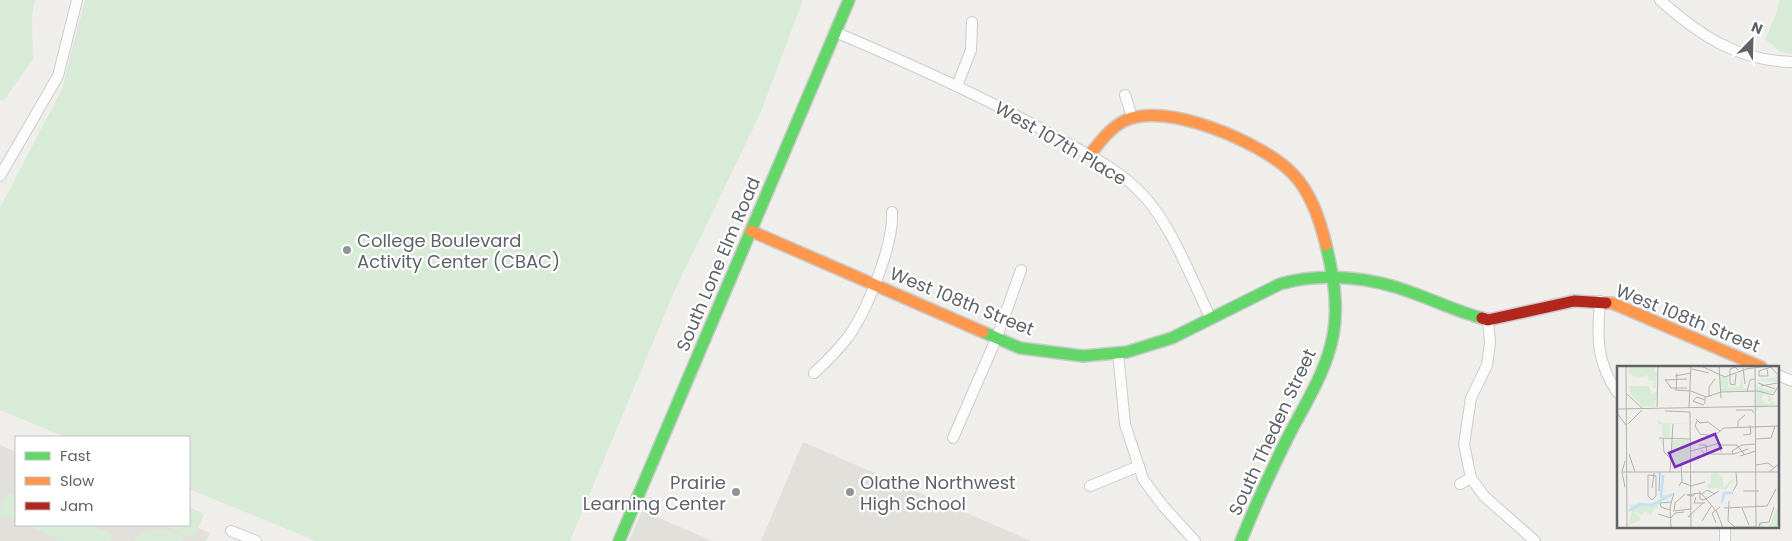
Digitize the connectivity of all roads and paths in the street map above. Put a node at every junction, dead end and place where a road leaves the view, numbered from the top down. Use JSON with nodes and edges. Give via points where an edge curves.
{"nodes":[{"id":1,"x":77,"y":0,"type":"edge"},
{"id":2,"x":849,"y":0,"type":"edge"},
{"id":3,"x":1660,"y":0,"type":"edge"},
{"id":4,"x":972,"y":22,"type":"dead end"},
{"id":5,"x":835,"y":32,"type":"junction"},
{"id":6,"x":1792,"y":62,"type":"edge"},
{"id":7,"x":957,"y":86,"type":"junction"},
{"id":8,"x":1126,"y":95,"type":"dead end"},
{"id":9,"x":1132,"y":117,"type":"junction"},
{"id":10,"x":1089,"y":156,"type":"junction"},
{"id":11,"x":0,"y":176,"type":"edge"},
{"id":12,"x":892,"y":212,"type":"dead end"},
{"id":13,"x":751,"y":231,"type":"junction"},
{"id":14,"x":1021,"y":270,"type":"dead end"},
{"id":15,"x":1333,"y":278,"type":"junction"},
{"id":16,"x":874,"y":284,"type":"junction"},
{"id":17,"x":1600,"y":301,"type":"junction"},
{"id":18,"x":1210,"y":317,"type":"junction"},
{"id":19,"x":1488,"y":320,"type":"junction"},
{"id":20,"x":997,"y":337,"type":"junction"},
{"id":21,"x":1118,"y":353,"type":"junction"},
{"id":22,"x":1759,"y":366,"type":"edge"},
{"id":23,"x":814,"y":373,"type":"dead end"},
{"id":24,"x":1780,"y":376,"type":"edge"},
{"id":25,"x":1792,"y":381,"type":"edge"},
{"id":26,"x":1617,"y":391,"type":"edge"},
{"id":27,"x":953,"y":438,"type":"dead end"},
{"id":28,"x":1139,"y":466,"type":"junction"},
{"id":29,"x":1471,"y":478,"type":"junction"},
{"id":30,"x":1460,"y":484,"type":"dead end"},
{"id":31,"x":1090,"y":486,"type":"dead end"},
{"id":32,"x":1725,"y":528,"type":"edge"},
{"id":33,"x":231,"y":531,"type":"dead end"},
{"id":34,"x":252,"y":541,"type":"edge"},
{"id":35,"x":619,"y":541,"type":"edge"},
{"id":36,"x":1195,"y":541,"type":"edge"},
{"id":37,"x":1241,"y":541,"type":"edge"},
{"id":38,"x":1535,"y":541,"type":"edge"},
{"id":39,"x":1726,"y":541,"type":"edge"}],
"edges":[{"from":1,"to":11,"type":"street","via":[[58,76]]},
{"from":2,"to":5,"type":"street","name":"South Lone Elm Road"},
{"from":3,"to":6,"type":"street","via":[[1690,26],[1725,48],[1756,58]]},
{"from":4,"to":7,"type":"street","via":[[971,50]]},
{"from":5,"to":7,"type":"street","name":"West 107th Place"},
{"from":5,"to":13,"type":"street","name":"South Lone Elm Road"},
{"from":7,"to":10,"type":"street","name":"West 107th Place","via":[[1004,108]]},
{"from":8,"to":9,"type":"street"},
{"from":9,"to":10,"type":"street","via":[[1103,136]]},
{"from":9,"to":15,"type":"street","name":"South Theden Street","via":[[1166,115],[1210,129],[1264,152],[1294,174],[1310,200],[1324,234]]},
{"from":10,"to":18,"type":"street","name":"West 107th Place","via":[[1128,181],[1155,210]]},
{"from":12,"to":16,"type":"street","via":[[891,234]]},
{"from":13,"to":16,"type":"street","name":"West 108th Street"},
{"from":13,"to":35,"type":"street","name":"South Lone Elm Road"},
{"from":14,"to":20,"type":"street"},
{"from":15,"to":18,"type":"street","name":"West 108th Street","via":[[1298,279],[1280,284]]},
{"from":15,"to":19,"type":"street","name":"West 108th Street","via":[[1373,280]]},
{"from":15,"to":37,"type":"street","name":"South Theden Street","via":[[1335,334],[1330,352]]},
{"from":16,"to":20,"type":"street","name":"West 108th Street"},
{"from":16,"to":23,"type":"street","via":[[848,336]]},
{"from":17,"to":19,"type":"street","name":"West 108th Street","via":[[1567,302]]},
{"from":17,"to":22,"type":"street","name":"West 108th Street","via":[[1623,306]]},
{"from":17,"to":26,"type":"street","via":[[1599,350]]},
{"from":18,"to":21,"type":"street","name":"West 108th Street","via":[[1172,338]]},
{"from":19,"to":29,"type":"street","via":[[1490,342],[1486,365],[1471,398],[1464,444]]},
{"from":20,"to":21,"type":"street","name":"West 108th Street","via":[[1020,348],[1050,352],[1083,356]]},
{"from":20,"to":27,"type":"street"},
{"from":21,"to":28,"type":"street","via":[[1125,424]]},
{"from":24,"to":25,"type":"street"},
{"from":28,"to":31,"type":"street"},
{"from":28,"to":36,"type":"street","via":[[1143,479],[1163,506]]},
{"from":29,"to":30,"type":"street"},
{"from":29,"to":38,"type":"street","via":[[1484,496]]},
{"from":32,"to":39,"type":"street"},
{"from":33,"to":34,"type":"street"}]}
